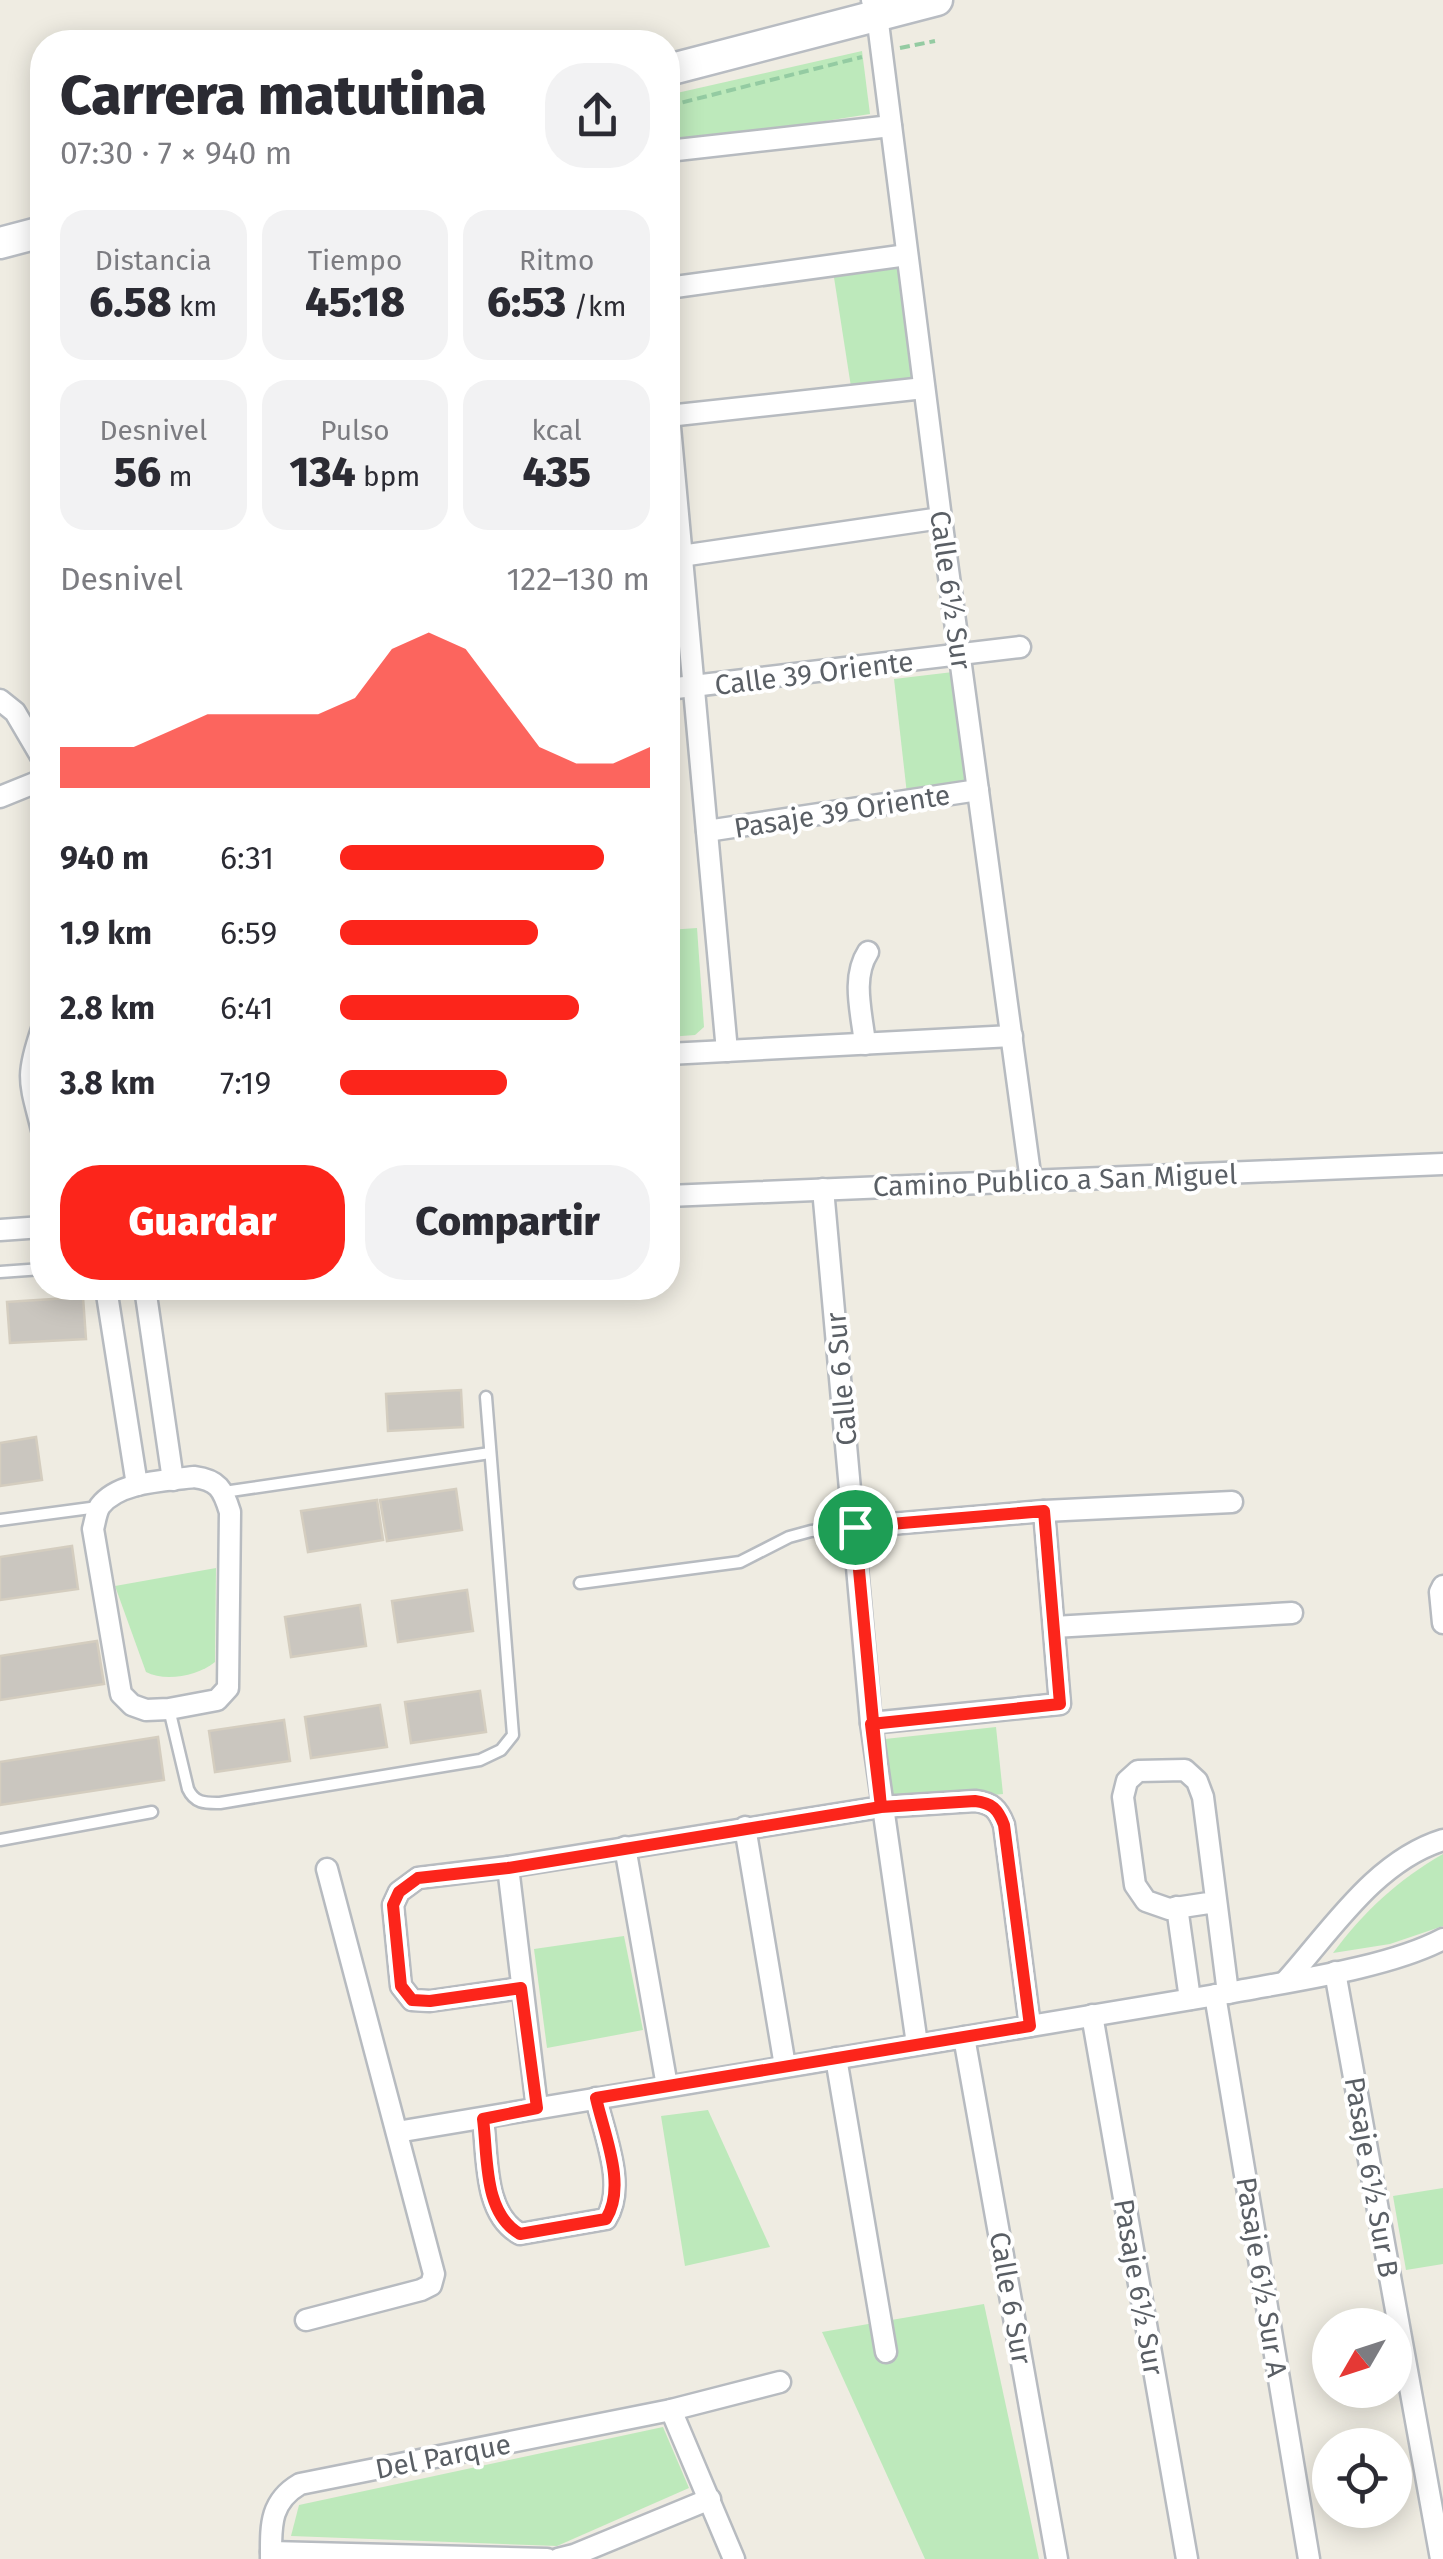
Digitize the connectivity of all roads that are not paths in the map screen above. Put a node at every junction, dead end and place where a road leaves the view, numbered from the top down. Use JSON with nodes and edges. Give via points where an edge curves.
{"nodes":[{"id":1,"x":936,"y":0,"type":"edge"},
{"id":2,"x":874,"y":8,"type":"edge"},
{"id":3,"x":680,"y":66,"type":"edge"},
{"id":4,"x":891,"y":126,"type":"junction"},
{"id":5,"x":680,"y":151,"type":"edge"},
{"id":6,"x":30,"y":235,"type":"edge"},
{"id":7,"x":0,"y":243,"type":"edge"},
{"id":8,"x":908,"y":255,"type":"junction"},
{"id":9,"x":680,"y":286,"type":"edge"},
{"id":10,"x":924,"y":388,"type":"junction"},
{"id":11,"x":680,"y":415,"type":"edge"},
{"id":12,"x":941,"y":518,"type":"junction"},
{"id":13,"x":680,"y":547,"type":"edge"},
{"id":14,"x":681,"y":556,"type":"junction"},
{"id":15,"x":1020,"y":647,"type":"dead end"},
{"id":16,"x":960,"y":654,"type":"junction"},
{"id":17,"x":693,"y":688,"type":"junction"},
{"id":18,"x":680,"y":689,"type":"edge"},
{"id":19,"x":0,"y":700,"type":"edge"},
{"id":20,"x":30,"y":738,"type":"edge"},
{"id":21,"x":30,"y":785,"type":"edge"},
{"id":22,"x":978,"y":790,"type":"junction"},
{"id":23,"x":0,"y":797,"type":"edge"},
{"id":24,"x":706,"y":831,"type":"junction"},
{"id":25,"x":868,"y":952,"type":"dead end"},
{"id":26,"x":1012,"y":1036,"type":"junction"},
{"id":27,"x":865,"y":1044,"type":"junction"},
{"id":28,"x":727,"y":1051,"type":"junction"},
{"id":29,"x":680,"y":1053,"type":"edge"},
{"id":30,"x":1443,"y":1164,"type":"edge"},
{"id":31,"x":1031,"y":1181,"type":"junction"},
{"id":32,"x":822,"y":1189,"type":"junction"},
{"id":33,"x":680,"y":1195,"type":"edge"},
{"id":34,"x":30,"y":1227,"type":"edge"},
{"id":35,"x":0,"y":1230,"type":"edge"},
{"id":36,"x":30,"y":1271,"type":"edge"},
{"id":37,"x":0,"y":1272,"type":"edge"},
{"id":38,"x":108,"y":1300,"type":"edge"},
{"id":39,"x":147,"y":1300,"type":"edge"},
{"id":40,"x":486,"y":1397,"type":"dead end"},
{"id":41,"x":490,"y":1453,"type":"junction"},
{"id":42,"x":173,"y":1480,"type":"junction"},
{"id":43,"x":137,"y":1486,"type":"junction"},
{"id":44,"x":224,"y":1492,"type":"junction"},
{"id":45,"x":1232,"y":1502,"type":"dead end"},
{"id":46,"x":99,"y":1507,"type":"junction"},
{"id":47,"x":1044,"y":1511,"type":"junction"},
{"id":48,"x":0,"y":1520,"type":"edge"},
{"id":49,"x":855,"y":1527,"type":"junction"},
{"id":50,"x":580,"y":1583,"type":"dead end"},
{"id":51,"x":1443,"y":1586,"type":"edge"},
{"id":52,"x":1292,"y":1613,"type":"dead end"},
{"id":53,"x":1443,"y":1623,"type":"edge"},
{"id":54,"x":1054,"y":1627,"type":"junction"},
{"id":55,"x":170,"y":1710,"type":"junction"},
{"id":56,"x":871,"y":1724,"type":"junction"},
{"id":57,"x":881,"y":1807,"type":"junction"},
{"id":58,"x":152,"y":1812,"type":"dead end"},
{"id":59,"x":745,"y":1827,"type":"junction"},
{"id":60,"x":0,"y":1840,"type":"edge"},
{"id":61,"x":1443,"y":1840,"type":"edge"},
{"id":62,"x":625,"y":1847,"type":"junction"},
{"id":63,"x":508,"y":1868,"type":"junction"},
{"id":64,"x":327,"y":1869,"type":"dead end"},
{"id":65,"x":1215,"y":1902,"type":"junction"},
{"id":66,"x":1177,"y":1908,"type":"junction"},
{"id":67,"x":1443,"y":1939,"type":"edge"},
{"id":68,"x":1335,"y":1972,"type":"junction"},
{"id":69,"x":1285,"y":1982,"type":"junction"},
{"id":70,"x":521,"y":1988,"type":"junction"},
{"id":71,"x":1221,"y":1994,"type":"junction"},
{"id":72,"x":1190,"y":1999,"type":"junction"},
{"id":73,"x":1092,"y":2015,"type":"junction"},
{"id":74,"x":1030,"y":2026,"type":"junction"},
{"id":75,"x":964,"y":2037,"type":"junction"},
{"id":76,"x":917,"y":2044,"type":"junction"},
{"id":77,"x":836,"y":2058,"type":"junction"},
{"id":78,"x":785,"y":2066,"type":"junction"},
{"id":79,"x":668,"y":2086,"type":"junction"},
{"id":80,"x":596,"y":2098,"type":"junction"},
{"id":81,"x":537,"y":2108,"type":"junction"},
{"id":82,"x":483,"y":2119,"type":"junction"},
{"id":83,"x":397,"y":2132,"type":"junction"},
{"id":84,"x":306,"y":2320,"type":"dead end"},
{"id":85,"x":886,"y":2352,"type":"dead end"},
{"id":86,"x":780,"y":2382,"type":"dead end"},
{"id":87,"x":671,"y":2410,"type":"junction"},
{"id":88,"x":710,"y":2499,"type":"junction"},
{"id":89,"x":271,"y":2555,"type":"edge"},
{"id":90,"x":336,"y":2557,"type":"edge"},
{"id":91,"x":547,"y":2559,"type":"edge"},
{"id":92,"x":558,"y":2559,"type":"edge"},
{"id":93,"x":734,"y":2559,"type":"edge"},
{"id":94,"x":1057,"y":2559,"type":"edge"},
{"id":95,"x":1186,"y":2559,"type":"edge"},
{"id":96,"x":1309,"y":2559,"type":"edge"},
{"id":97,"x":1441,"y":2559,"type":"edge"}],
"edges":[{"from":1,"to":2,"type":"street"},
{"from":2,"to":3,"type":"street"},
{"from":2,"to":4,"type":"street","name":"Calle 6½ Sur"},
{"from":4,"to":5,"type":"street"},
{"from":4,"to":8,"type":"street","name":"Calle 6½ Sur"},
{"from":6,"to":7,"type":"street"},
{"from":8,"to":9,"type":"street"},
{"from":8,"to":10,"type":"street","name":"Calle 6½ Sur"},
{"from":10,"to":11,"type":"street"},
{"from":10,"to":12,"type":"street","name":"Calle 6½ Sur"},
{"from":12,"to":14,"type":"street"},
{"from":12,"to":16,"type":"street","name":"Calle 6½ Sur"},
{"from":13,"to":14,"type":"street"},
{"from":14,"to":17,"type":"street"},
{"from":15,"to":16,"type":"street","name":"Calle 39 Oriente"},
{"from":16,"to":17,"type":"street","name":"Calle 39 Oriente"},
{"from":16,"to":22,"type":"street","name":"Calle 6½ Sur"},
{"from":17,"to":18,"type":"street","name":"Calle 39 Oriente"},
{"from":17,"to":24,"type":"street"},
{"from":19,"to":20,"type":"street"},
{"from":21,"to":23,"type":"street"},
{"from":22,"to":24,"type":"street","name":"Pasaje 39 Oriente"},
{"from":22,"to":26,"type":"street","name":"Calle 6½ Sur"},
{"from":24,"to":28,"type":"street"},
{"from":25,"to":27,"type":"street","via":[[859,974]]},
{"from":26,"to":27,"type":"street"},
{"from":26,"to":31,"type":"street","name":"Calle 6½ Sur"},
{"from":27,"to":28,"type":"street"},
{"from":28,"to":29,"type":"street"},
{"from":30,"to":31,"type":"street","name":"Camino Publico a San Miguel"},
{"from":31,"to":32,"type":"street","name":"Camino Publico a San Miguel"},
{"from":32,"to":33,"type":"street","name":"Camino Publico a San Miguel"},
{"from":32,"to":49,"type":"street","name":"Calle 6 Sur"},
{"from":34,"to":35,"type":"street"},
{"from":36,"to":37,"type":"lane"},
{"from":38,"to":43,"type":"street"},
{"from":39,"to":42,"type":"street"},
{"from":40,"to":41,"type":"lane"},
{"from":41,"to":44,"type":"lane"},
{"from":41,"to":55,"type":"lane","via":[[513,1736],[501,1750],[480,1760],[201,1803],[188,1790]]},
{"from":42,"to":43,"type":"street"},
{"from":42,"to":44,"type":"street","via":[[212,1479]]},
{"from":43,"to":46,"type":"street"},
{"from":44,"to":55,"type":"street","via":[[230,1512],[228,1688],[217,1700]]},
{"from":45,"to":47,"type":"street"},
{"from":46,"to":48,"type":"lane"},
{"from":46,"to":55,"type":"street","via":[[93,1530],[121,1694],[146,1710]]},
{"from":47,"to":49,"type":"street"},
{"from":47,"to":54,"type":"street"},
{"from":49,"to":50,"type":"lane","via":[[811,1530],[740,1562]]},
{"from":49,"to":56,"type":"street","name":"Calle 6 Sur"},
{"from":51,"to":53,"type":"street"},
{"from":52,"to":54,"type":"street"},
{"from":54,"to":56,"type":"street","via":[[1060,1704]]},
{"from":56,"to":57,"type":"street","name":"Calle 6 Sur"},
{"from":57,"to":59,"type":"street"},
{"from":57,"to":74,"type":"street","via":[[988,1802],[998,1811]]},
{"from":57,"to":76,"type":"street","name":"Calle 6 Sur"},
{"from":58,"to":60,"type":"lane"},
{"from":59,"to":62,"type":"street"},
{"from":59,"to":78,"type":"street"},
{"from":61,"to":69,"type":"street","via":[[1389,1868]]},
{"from":62,"to":63,"type":"street"},
{"from":62,"to":79,"type":"street"},
{"from":63,"to":70,"type":"street"},
{"from":63,"to":70,"type":"street","via":[[418,1878],[399,1892],[393,1905],[401,1986],[412,2000],[430,2001]]},
{"from":64,"to":83,"type":"street"},
{"from":65,"to":66,"type":"street"},
{"from":65,"to":66,"type":"street","via":[[1197,1781],[1184,1770],[1138,1771],[1124,1797],[1134,1885],[1146,1901]]},
{"from":65,"to":71,"type":"street"},
{"from":66,"to":72,"type":"street"},
{"from":67,"to":68,"type":"street"},
{"from":68,"to":69,"type":"street"},
{"from":68,"to":97,"type":"street","name":"Pasaje 6½ Sur B"},
{"from":69,"to":71,"type":"street"},
{"from":70,"to":81,"type":"street"},
{"from":71,"to":72,"type":"street"},
{"from":71,"to":96,"type":"street","name":"Pasaje 6½ Sur A"},
{"from":72,"to":73,"type":"street"},
{"from":73,"to":74,"type":"street"},
{"from":73,"to":95,"type":"street","name":"Pasaje 6½ Sur"},
{"from":74,"to":75,"type":"street"},
{"from":75,"to":76,"type":"street"},
{"from":75,"to":94,"type":"street","name":"Calle 6 Sur"},
{"from":76,"to":77,"type":"street"},
{"from":77,"to":78,"type":"street"},
{"from":77,"to":85,"type":"street"},
{"from":78,"to":79,"type":"street"},
{"from":79,"to":80,"type":"street"},
{"from":80,"to":81,"type":"street"},
{"from":80,"to":82,"type":"street","via":[[615,2184],[606,2219],[520,2234],[509,2228],[494,2206]]},
{"from":81,"to":82,"type":"street"},
{"from":82,"to":83,"type":"street"},
{"from":83,"to":84,"type":"street","via":[[434,2274],[431,2284]]},
{"from":86,"to":87,"type":"street","name":"Del Parque"},
{"from":87,"to":88,"type":"street"},
{"from":87,"to":89,"type":"street","name":"Del Parque","via":[[300,2484],[272,2512]]},
{"from":88,"to":92,"type":"street"},
{"from":88,"to":93,"type":"street"},
{"from":89,"to":90,"type":"street"},
{"from":90,"to":91,"type":"street"}]}
